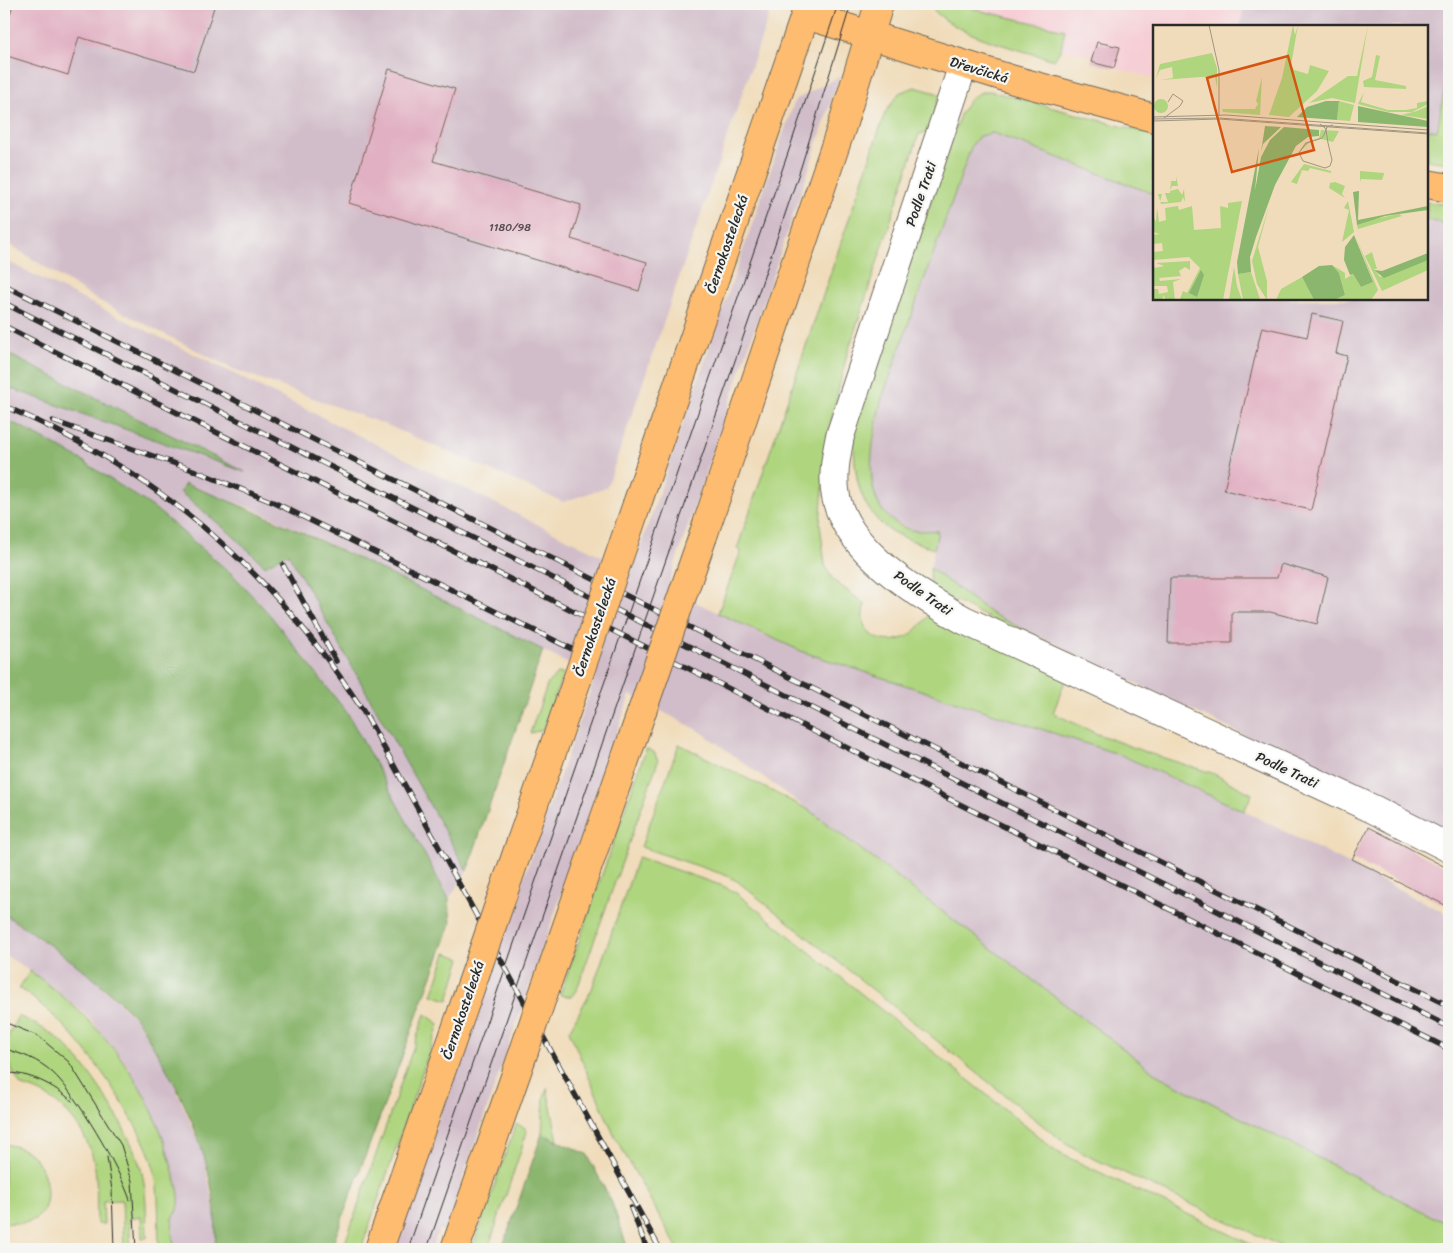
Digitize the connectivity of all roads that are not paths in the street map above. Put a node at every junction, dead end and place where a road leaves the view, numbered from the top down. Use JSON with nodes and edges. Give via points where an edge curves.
{"nodes":[{"id":1,"x":879,"y":4,"type":"edge"},
{"id":2,"x":807,"y":9,"type":"edge"},
{"id":3,"x":870,"y":34,"type":"junction"},
{"id":4,"x":963,"y":65,"type":"junction"},
{"id":5,"x":1153,"y":118,"type":"edge"},
{"id":6,"x":1428,"y":184,"type":"edge"},
{"id":7,"x":1449,"y":188,"type":"edge"},
{"id":8,"x":1449,"y":848,"type":"edge"},
{"id":9,"x":379,"y":1249,"type":"edge"},
{"id":10,"x":455,"y":1249,"type":"edge"}],
"edges":[{"from":1,"to":3,"type":"main road"},
{"from":2,"to":3,"type":"main road","name":"Dřevčická"},
{"from":2,"to":9,"type":"main road","name":"Černokostelecká","bridge":true},
{"from":3,"to":4,"type":"main road","name":"Dřevčická"},
{"from":3,"to":10,"type":"main road","bridge":true,"via":[[703,536]]},
{"from":4,"to":5,"type":"main road","name":"Dřevčická"},
{"from":4,"to":8,"type":"street","name":"Podle Trati","via":[[840,436],[834,473],[836,496],[850,530],[904,581],[964,620],[1375,810]]},
{"from":6,"to":7,"type":"main road"}]}
